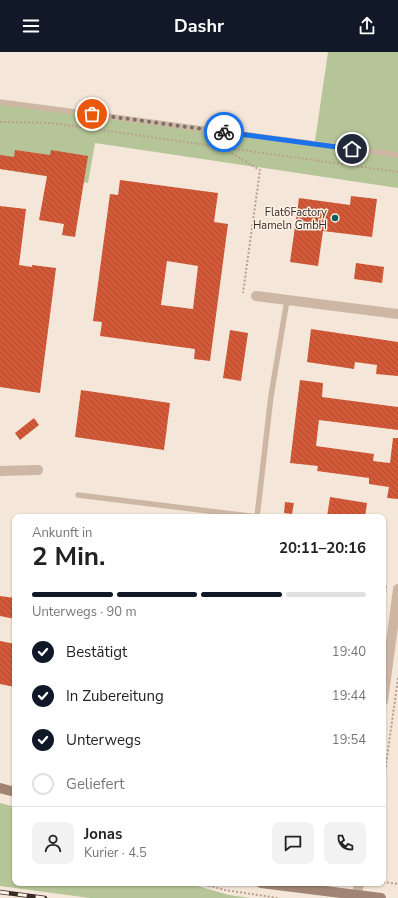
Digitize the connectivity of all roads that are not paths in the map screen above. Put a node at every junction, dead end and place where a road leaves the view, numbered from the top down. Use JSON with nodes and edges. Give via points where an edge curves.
{"nodes":[{"id":1,"x":0,"y":102,"type":"edge"},
{"id":2,"x":398,"y":155,"type":"edge"},
{"id":3,"x":256,"y":296,"type":"dead end"},
{"id":4,"x":287,"y":300,"type":"junction"},
{"id":5,"x":398,"y":314,"type":"edge"},
{"id":6,"x":38,"y":470,"type":"dead end"},
{"id":7,"x":0,"y":471,"type":"edge"},
{"id":8,"x":78,"y":495,"type":"dead end"},
{"id":9,"x":233,"y":514,"type":"edge"},
{"id":10,"x":258,"y":514,"type":"edge"},
{"id":11,"x":398,"y":589,"type":"edge"},
{"id":12,"x":386,"y":679,"type":"edge"},
{"id":13,"x":0,"y":788,"type":"edge"},
{"id":14,"x":12,"y":791,"type":"edge"},
{"id":15,"x":285,"y":886,"type":"edge"},
{"id":16,"x":358,"y":886,"type":"edge"},
{"id":17,"x":357,"y":895,"type":"junction"},
{"id":18,"x":381,"y":898,"type":"edge"}],
"edges":[{"from":1,"to":2,"type":"lane"},
{"from":3,"to":4,"type":"street"},
{"from":4,"to":5,"type":"street"},
{"from":4,"to":10,"type":"lane","via":[[270,396]]},
{"from":6,"to":7,"type":"street"},
{"from":8,"to":9,"type":"lane"},
{"from":11,"to":12,"type":"street"},
{"from":13,"to":14,"type":"main road"},
{"from":15,"to":17,"type":"main road"},
{"from":16,"to":17,"type":"street"},
{"from":17,"to":18,"type":"main road"}]}
